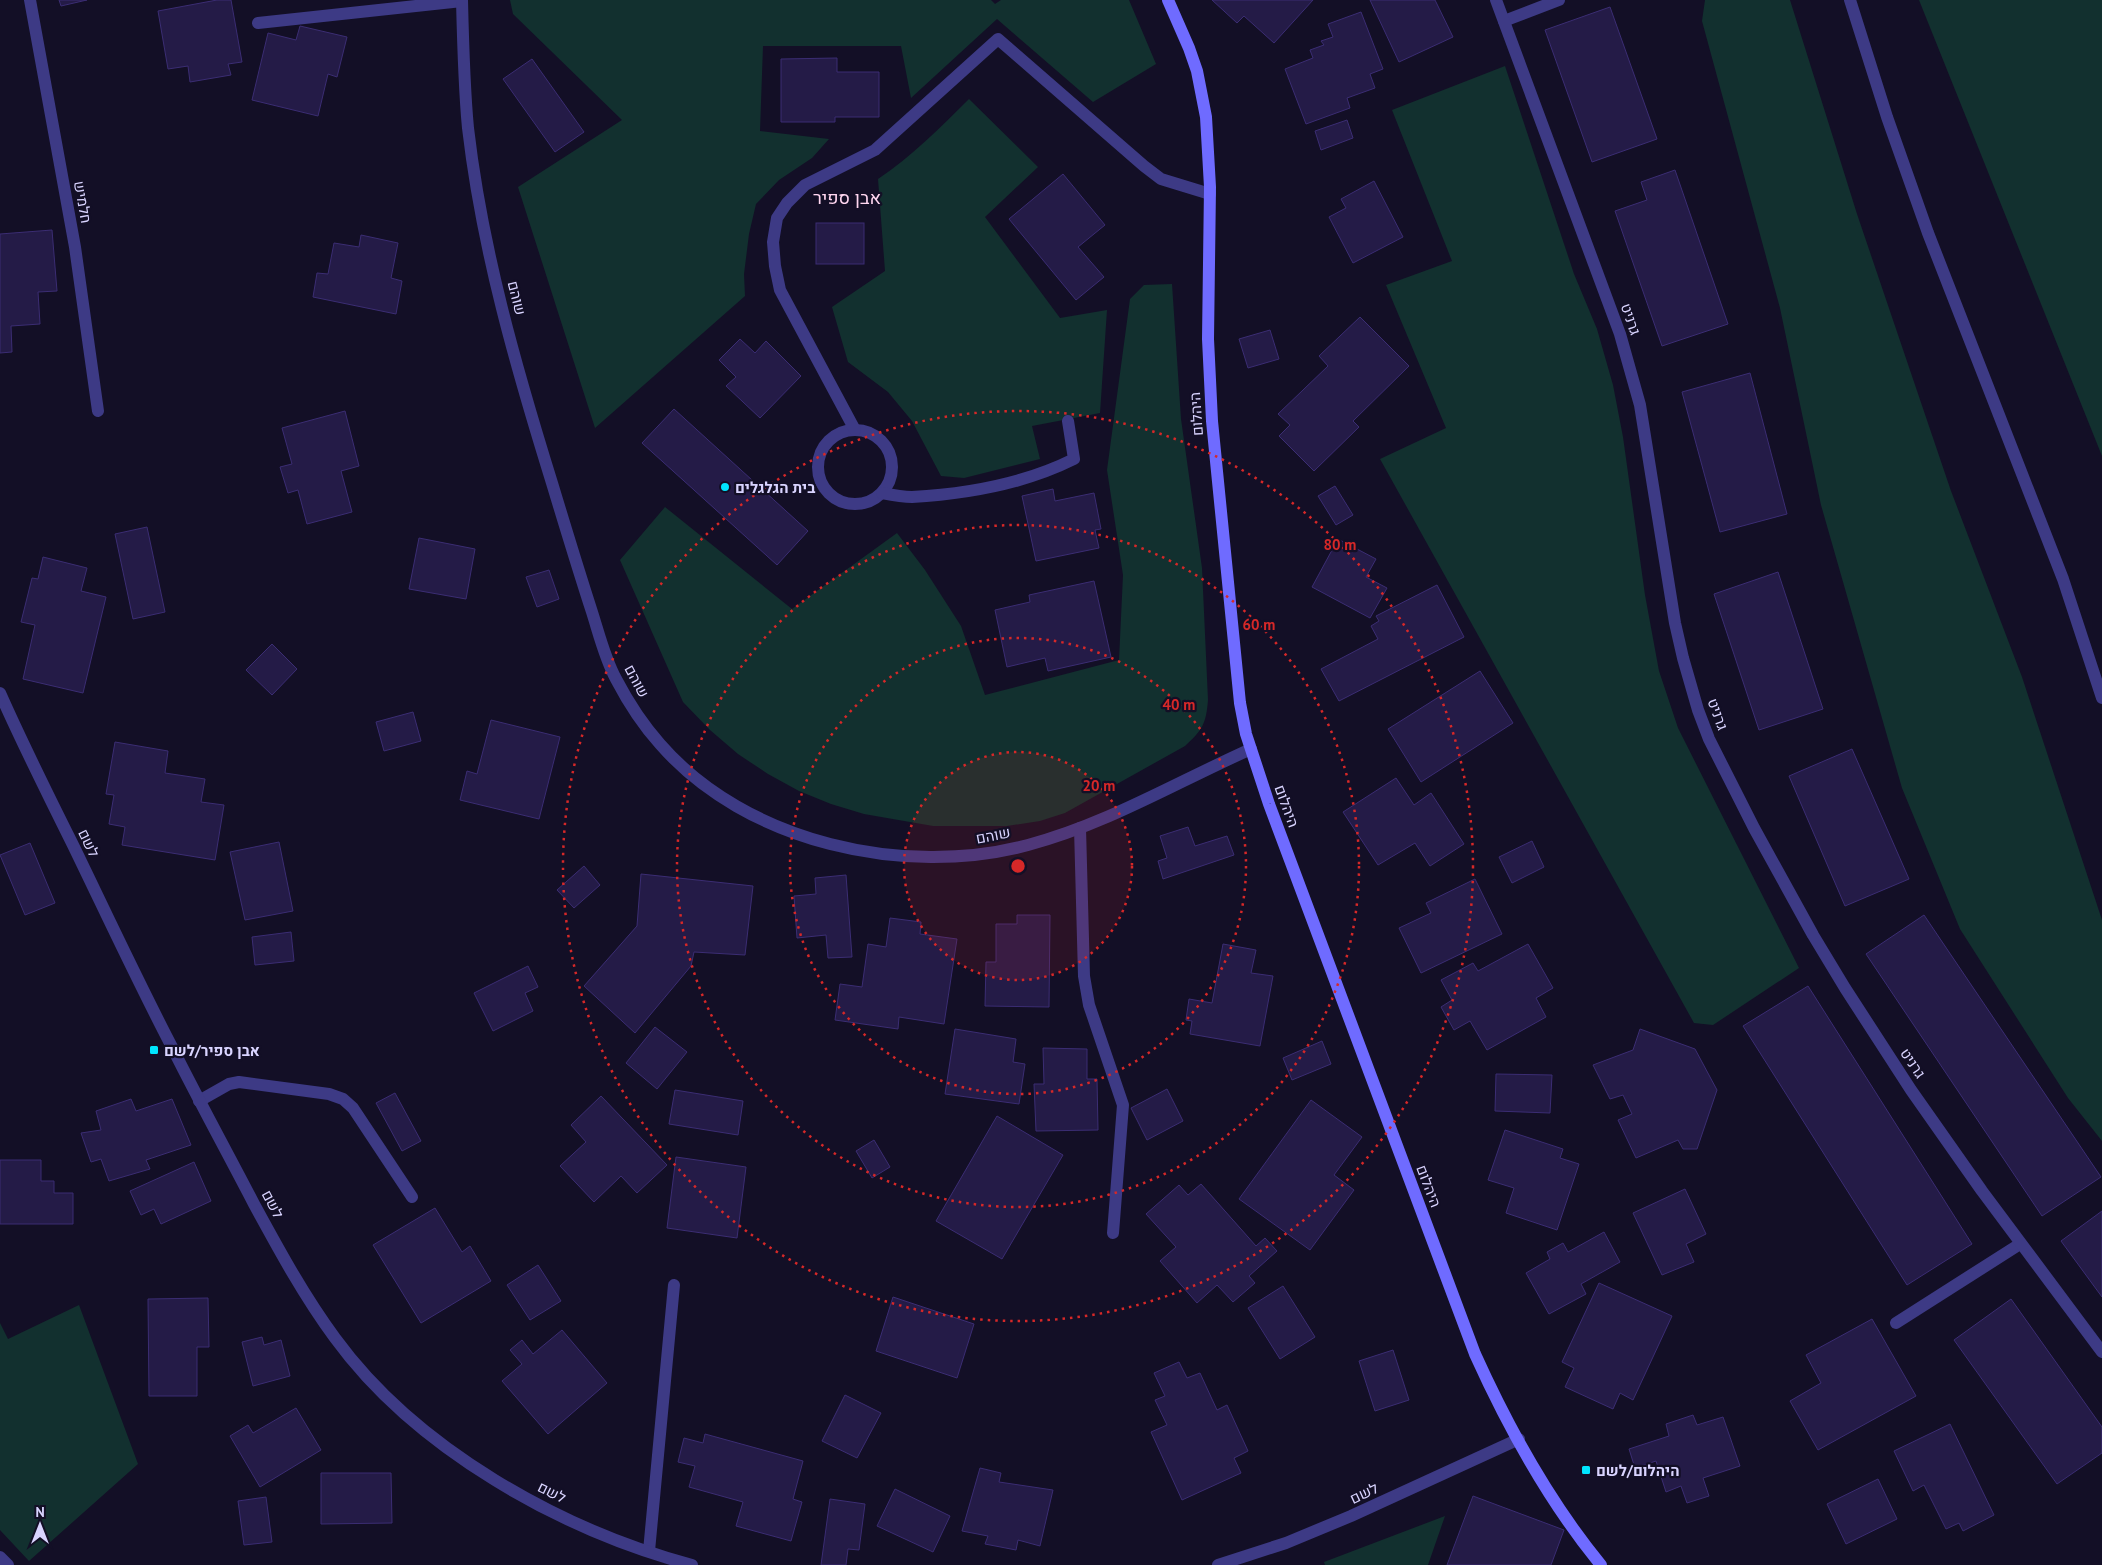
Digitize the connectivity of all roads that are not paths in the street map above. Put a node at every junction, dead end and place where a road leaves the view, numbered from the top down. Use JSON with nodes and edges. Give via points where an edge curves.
{"nodes":[{"id":1,"x":30,"y":0,"type":"edge"},
{"id":2,"x":1168,"y":0,"type":"edge"},
{"id":3,"x":1496,"y":0,"type":"edge"},
{"id":4,"x":1559,"y":0,"type":"edge"},
{"id":5,"x":1850,"y":0,"type":"edge"},
{"id":6,"x":462,"y":1,"type":"edge"},
{"id":7,"x":1504,"y":21,"type":"junction"},
{"id":8,"x":258,"y":23,"type":"dead end"},
{"id":9,"x":1210,"y":194,"type":"junction"},
{"id":10,"x":98,"y":411,"type":"dead end"},
{"id":11,"x":1068,"y":421,"type":"dead end"},
{"id":12,"x":855,"y":430,"type":"junction"},
{"id":13,"x":882,"y":493,"type":"junction"},
{"id":14,"x":0,"y":693,"type":"edge"},
{"id":15,"x":2102,"y":698,"type":"edge"},
{"id":16,"x":1251,"y":749,"type":"junction"},
{"id":17,"x":1080,"y":828,"type":"junction"},
{"id":18,"x":199,"y":1101,"type":"junction"},
{"id":19,"x":412,"y":1197,"type":"dead end"},
{"id":20,"x":1113,"y":1233,"type":"dead end"},
{"id":21,"x":2020,"y":1244,"type":"junction"},
{"id":22,"x":674,"y":1285,"type":"dead end"},
{"id":23,"x":1896,"y":1323,"type":"dead end"},
{"id":24,"x":2102,"y":1352,"type":"edge"},
{"id":25,"x":1519,"y":1439,"type":"junction"},
{"id":26,"x":649,"y":1551,"type":"junction"},
{"id":27,"x":0,"y":1557,"type":"edge"},
{"id":28,"x":8,"y":1565,"type":"edge"},
{"id":29,"x":692,"y":1565,"type":"edge"},
{"id":30,"x":1218,"y":1565,"type":"edge"},
{"id":31,"x":1601,"y":1565,"type":"edge"}],
"edges":[{"from":1,"to":10,"type":"street","name":"חלמיש","via":[[75,247]]},
{"from":2,"to":9,"type":"street","name":"היהלום","via":[[1189,48],[1202,95],[1209,140]]},
{"from":3,"to":7,"type":"street","name":"גרניט"},
{"from":4,"to":7,"type":"street"},
{"from":5,"to":15,"type":"street","via":[[1928,233],[2063,579]]},
{"from":6,"to":8,"type":"street"},
{"from":6,"to":17,"type":"street","name":"שוהם","via":[[468,127],[502,305],[537,434],[597,627],[614,676],[635,713],[661,746],[724,798],[761,818],[841,846],[900,856],[960,857],[993,853]]},
{"from":7,"to":21,"type":"street","name":"גרניט","via":[[1620,334],[1640,405],[1681,649],[1709,739],[1783,882],[1845,988],[1911,1090]]},
{"from":9,"to":12,"type":"street","via":[[1161,178],[1144,166],[998,38],[875,150],[804,186],[776,218],[773,242],[780,290]]},
{"from":9,"to":16,"type":"street","name":"היהלום","via":[[1208,339],[1211,408],[1238,687]]},
{"from":11,"to":13,"type":"street","via":[[1074,459],[1059,466],[980,490],[911,497]]},
{"from":12,"to":13,"type":"street","via":[[877,436],[891,455],[892,472]]},
{"from":12,"to":13,"type":"street","via":[[838,433],[825,445],[818,460],[820,479],[829,493],[843,502],[867,502]]},
{"from":14,"to":18,"type":"street","name":"לשם"},
{"from":16,"to":17,"type":"street","name":"שוהם"},
{"from":16,"to":25,"type":"street","name":"היהלום","via":[[1268,804],[1472,1346]]},
{"from":17,"to":20,"type":"street","via":[[1084,976],[1089,1005],[1123,1105]]},
{"from":18,"to":19,"type":"street","via":[[239,1082],[329,1094],[343,1099],[353,1108]]},
{"from":18,"to":26,"type":"street","name":"לשם","via":[[308,1300],[367,1377],[430,1435],[478,1470],[568,1519]]},
{"from":21,"to":23,"type":"street"},
{"from":21,"to":24,"type":"street","name":"גרניט"},
{"from":22,"to":26,"type":"street"},
{"from":25,"to":30,"type":"street","name":"לשם","via":[[1335,1523]]},
{"from":25,"to":31,"type":"street","name":"היהלום","via":[[1565,1515]]},
{"from":26,"to":29,"type":"street","name":"לשם"},
{"from":27,"to":28,"type":"street"}]}
